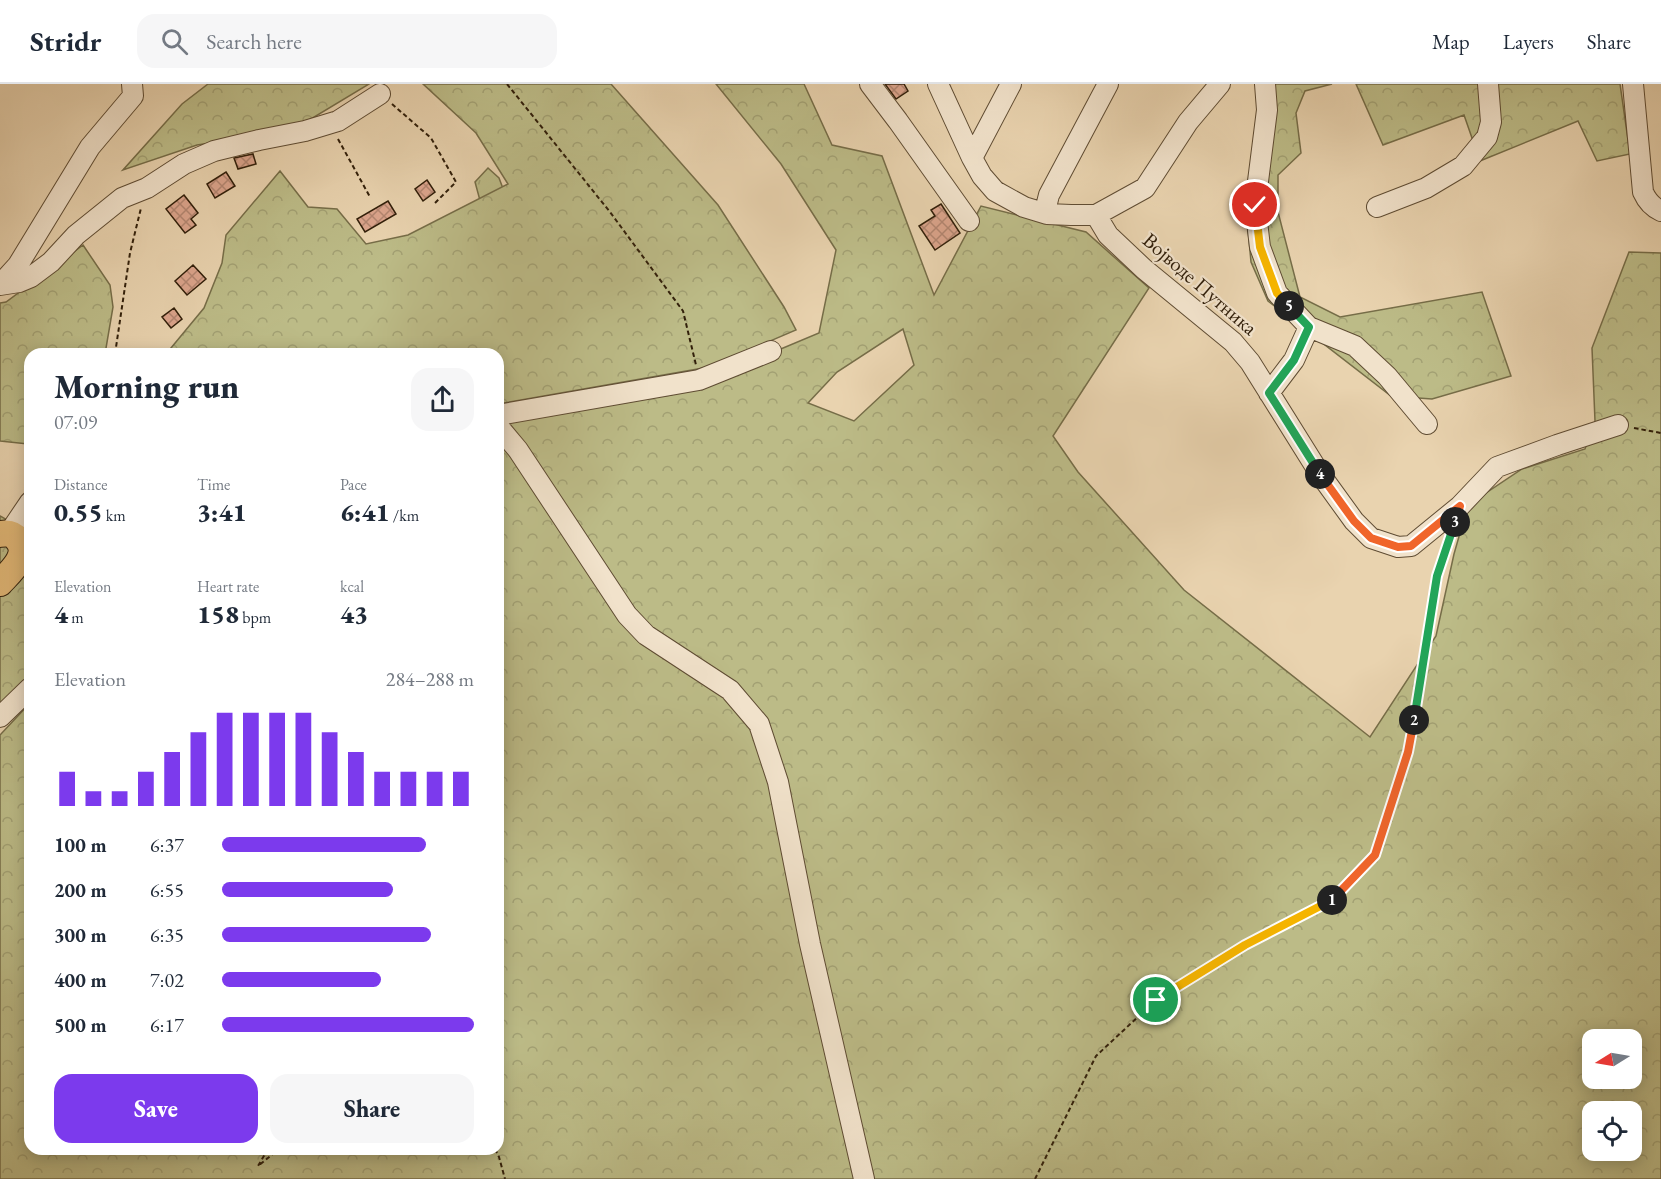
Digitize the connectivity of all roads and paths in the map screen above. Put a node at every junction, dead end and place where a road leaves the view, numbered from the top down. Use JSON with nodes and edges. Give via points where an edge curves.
{"nodes":[{"id":1,"x":507,"y":84,"type":"edge"},
{"id":2,"x":870,"y":84,"type":"edge"},
{"id":3,"x":938,"y":84,"type":"edge"},
{"id":4,"x":1011,"y":84,"type":"edge"},
{"id":5,"x":1108,"y":84,"type":"edge"},
{"id":6,"x":1220,"y":84,"type":"edge"},
{"id":7,"x":1264,"y":84,"type":"edge"},
{"id":8,"x":1488,"y":84,"type":"edge"},
{"id":9,"x":1633,"y":84,"type":"edge"},
{"id":10,"x":138,"y":88,"type":"edge"},
{"id":11,"x":380,"y":94,"type":"joint"},
{"id":12,"x":330,"y":123,"type":"junction"},
{"id":13,"x":972,"y":158,"type":"junction"},
{"id":14,"x":147,"y":188,"type":"junction"},
{"id":15,"x":370,"y":197,"type":"dead end"},
{"id":16,"x":434,"y":204,"type":"dead end"},
{"id":17,"x":1377,"y":207,"type":"dead end"},
{"id":18,"x":1661,"y":211,"type":"edge"},
{"id":19,"x":1047,"y":214,"type":"junction"},
{"id":20,"x":1096,"y":214,"type":"junction"},
{"id":21,"x":969,"y":221,"type":"dead end"},
{"id":22,"x":0,"y":285,"type":"edge"},
{"id":23,"x":1309,"y":327,"type":"junction"},
{"id":24,"x":116,"y":348,"type":"edge"},
{"id":25,"x":771,"y":351,"type":"dead end"},
{"id":26,"x":699,"y":380,"type":"junction"},
{"id":27,"x":1269,"y":393,"type":"junction"},
{"id":28,"x":504,"y":414,"type":"edge"},
{"id":29,"x":1427,"y":424,"type":"dead end"},
{"id":30,"x":1618,"y":425,"type":"joint"},
{"id":31,"x":504,"y":433,"type":"edge"},
{"id":32,"x":1661,"y":434,"type":"edge"},
{"id":33,"x":24,"y":510,"type":"edge"},
{"id":34,"x":5,"y":534,"type":"edge"},
{"id":35,"x":1450,"y":536,"type":"dead end"},
{"id":36,"x":7,"y":575,"type":"edge"},
{"id":37,"x":24,"y":694,"type":"edge"},
{"id":38,"x":0,"y":717,"type":"edge"},
{"id":39,"x":264,"y":1155,"type":"edge"},
{"id":40,"x":272,"y":1155,"type":"edge"},
{"id":41,"x":498,"y":1155,"type":"edge"},
{"id":42,"x":505,"y":1179,"type":"edge"},
{"id":43,"x":864,"y":1179,"type":"edge"},
{"id":44,"x":1035,"y":1179,"type":"edge"}],
"edges":[{"from":1,"to":26,"type":"path","via":[[683,311]]},
{"from":2,"to":21,"type":"street"},
{"from":3,"to":13,"type":"street"},
{"from":4,"to":13,"type":"street"},
{"from":5,"to":19,"type":"street","via":[[1049,195]]},
{"from":6,"to":20,"type":"street","via":[[1188,122],[1145,188]]},
{"from":7,"to":23,"type":"street","name":"Војводе Путника","via":[[1267,111],[1255,205],[1260,247],[1277,293]]},
{"from":8,"to":17,"type":"street","via":[[1491,122],[1487,137],[1463,166],[1426,188]]},
{"from":9,"to":18,"type":"street","via":[[1643,192],[1646,200]]},
{"from":10,"to":22,"type":"street","via":[[90,147],[18,265]]},
{"from":11,"to":12,"type":"street"},
{"from":11,"to":16,"type":"path","via":[[431,138],[456,182]]},
{"from":12,"to":14,"type":"street","via":[[214,151],[184,164]]},
{"from":12,"to":15,"type":"path"},
{"from":13,"to":19,"type":"street","via":[[995,191]]},
{"from":14,"to":22,"type":"street","via":[[122,198],[31,277]]},
{"from":14,"to":24,"type":"path","via":[[130,253]]},
{"from":19,"to":20,"type":"street"},
{"from":20,"to":27,"type":"street","name":"Војводе Путника","via":[[1108,235],[1143,269],[1233,342]]},
{"from":23,"to":27,"type":"street","via":[[1294,360]]},
{"from":23,"to":29,"type":"street","name":"Војводе Путника","via":[[1355,346],[1387,376]]},
{"from":25,"to":26,"type":"street"},
{"from":26,"to":28,"type":"street"},
{"from":27,"to":30,"type":"street","name":"Војводе Путника","via":[[1354,521],[1371,538],[1398,547],[1411,546],[1460,506],[1497,467]]},
{"from":30,"to":32,"type":"path"},
{"from":31,"to":43,"type":"street","via":[[627,615],[646,635],[730,690],[759,724],[778,782],[810,944]]},
{"from":33,"to":34,"type":"street"},
{"from":34,"to":36,"type":"main road","via":[[17,538],[21,546],[21,553]]},
{"from":35,"to":44,"type":"path","via":[[1437,576],[1408,752],[1375,855],[1331,902],[1245,945],[1156,1000],[1096,1056]]},
{"from":37,"to":38,"type":"street"},
{"from":39,"to":40,"type":"path","via":[[258,1166]]},
{"from":41,"to":42,"type":"path"}]}
